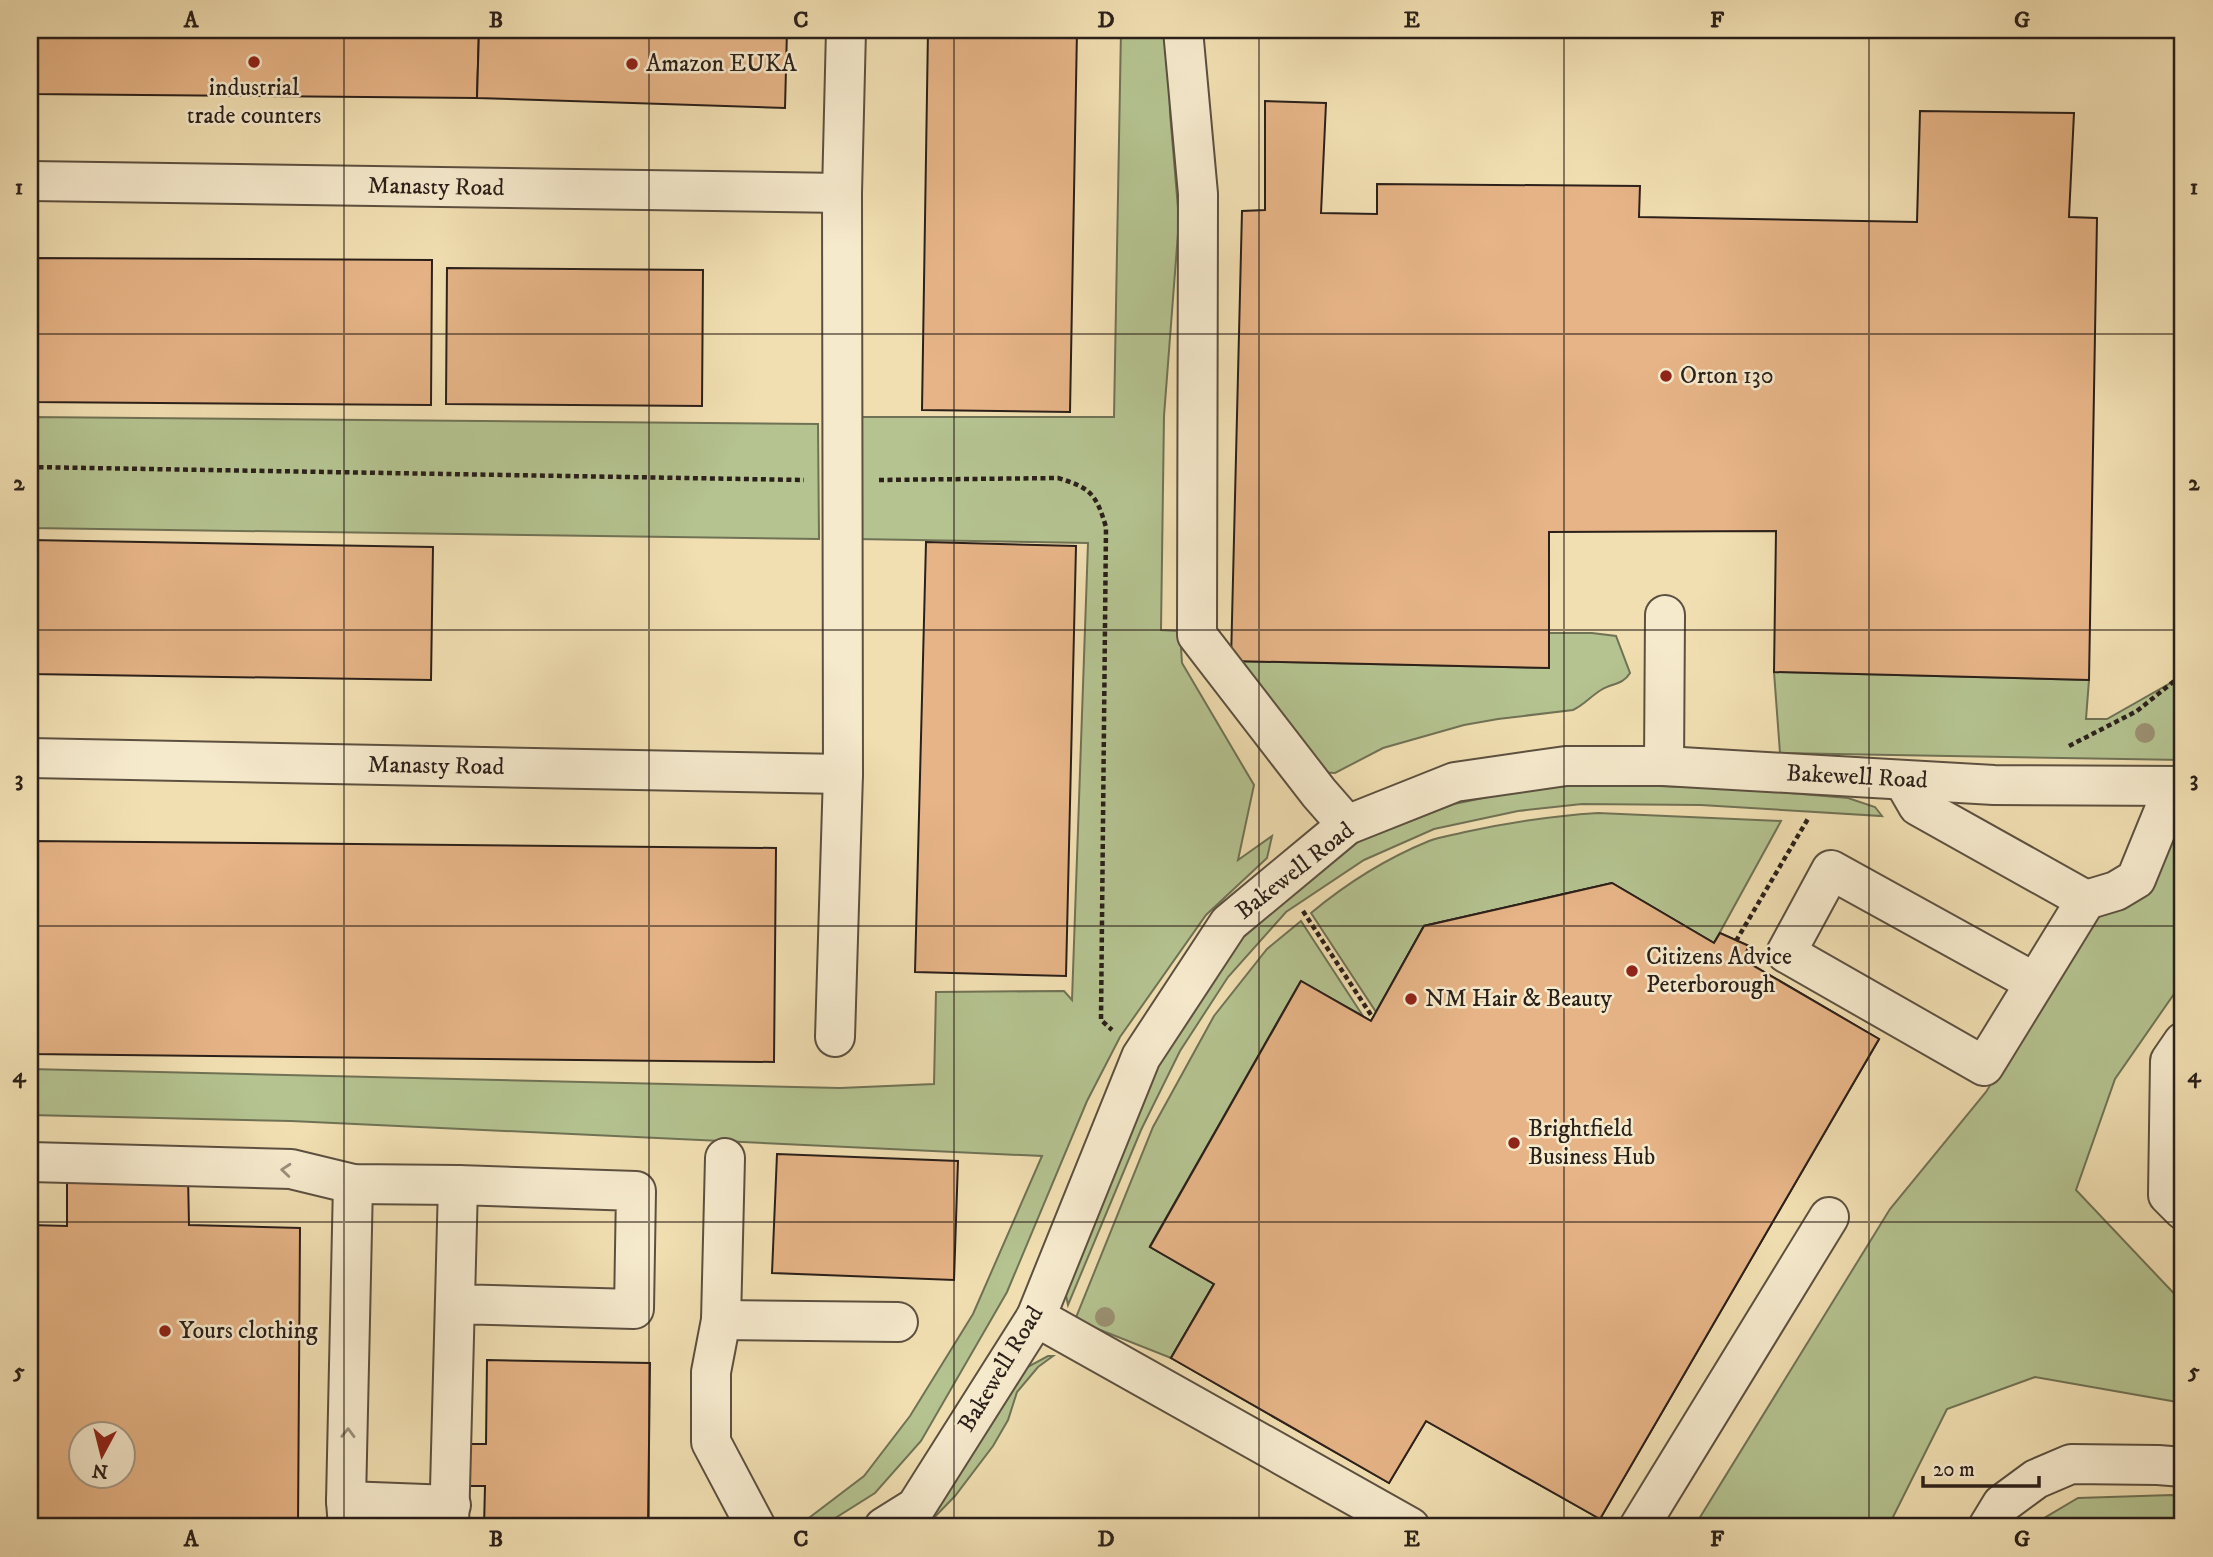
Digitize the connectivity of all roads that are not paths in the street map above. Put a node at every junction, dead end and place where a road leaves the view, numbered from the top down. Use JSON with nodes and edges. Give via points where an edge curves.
{"nodes":[{"id":1,"x":846,"y":30,"type":"edge"},
{"id":2,"x":1183,"y":30,"type":"edge"},
{"id":3,"x":30,"y":181,"type":"edge"},
{"id":4,"x":842,"y":193,"type":"junction"},
{"id":5,"x":1665,"y":615,"type":"dead end"},
{"id":6,"x":30,"y":758,"type":"edge"},
{"id":7,"x":1664,"y":766,"type":"junction"},
{"id":8,"x":843,"y":774,"type":"junction"},
{"id":9,"x":1903,"y":780,"type":"junction"},
{"id":10,"x":2179,"y":786,"type":"edge"},
{"id":11,"x":1347,"y":825,"type":"junction"},
{"id":12,"x":2086,"y":900,"type":"junction"},
{"id":13,"x":2034,"y":982,"type":"junction"},
{"id":14,"x":835,"y":1037,"type":"dead end"},
{"id":15,"x":2183,"y":1042,"type":"edge"},
{"id":16,"x":725,"y":1158,"type":"dead end"},
{"id":17,"x":41,"y":1163,"type":"edge"},
{"id":18,"x":353,"y":1184,"type":"junction"},
{"id":19,"x":458,"y":1185,"type":"junction"},
{"id":20,"x":2183,"y":1210,"type":"edge"},
{"id":21,"x":1829,"y":1217,"type":"dead end"},
{"id":22,"x":455,"y":1304,"type":"junction"},
{"id":23,"x":1036,"y":1317,"type":"junction"},
{"id":24,"x":721,"y":1321,"type":"junction"},
{"id":25,"x":898,"y":1322,"type":"dead end"},
{"id":26,"x":2183,"y":1467,"type":"edge"},
{"id":27,"x":347,"y":1514,"type":"edge"},
{"id":28,"x":450,"y":1516,"type":"edge"},
{"id":29,"x":757,"y":1527,"type":"edge"},
{"id":30,"x":884,"y":1527,"type":"edge"},
{"id":31,"x":1410,"y":1527,"type":"edge"},
{"id":32,"x":1639,"y":1527,"type":"edge"},
{"id":33,"x":1987,"y":1527,"type":"edge"}],
"edges":[{"from":1,"to":4,"type":"street"},
{"from":2,"to":11,"type":"street","via":[[1198,194],[1197,635]]},
{"from":3,"to":4,"type":"street","name":"Manasty Road"},
{"from":4,"to":8,"type":"street"},
{"from":5,"to":7,"type":"street"},
{"from":6,"to":8,"type":"street","name":"Manasty Road"},
{"from":7,"to":9,"type":"street","name":"Bakewell Road"},
{"from":7,"to":11,"type":"street","name":"Bakewell Road","via":[[1566,766],[1455,782]]},
{"from":8,"to":14,"type":"street"},
{"from":9,"to":10,"type":"street","name":"Bakewell Road"},
{"from":9,"to":12,"type":"street","via":[[1918,806]]},
{"from":10,"to":12,"type":"street","via":[[2136,880]]},
{"from":11,"to":23,"type":"street","name":"Bakewell Road","via":[[1229,923],[1141,1057]]},
{"from":12,"to":13,"type":"street"},
{"from":13,"to":13,"type":"street","via":[[1984,1066],[1786,953],[1831,870]]},
{"from":15,"to":20,"type":"street","via":[[2170,1062],[2168,1195]]},
{"from":16,"to":24,"type":"street"},
{"from":18,"to":17,"type":"street","one_way":true,"via":[[291,1169]]},
{"from":18,"to":19,"type":"street"},
{"from":27,"to":18,"type":"street","one_way":true},
{"from":19,"to":22,"type":"street"},
{"from":19,"to":22,"type":"street","via":[[636,1191],[634,1309]]},
{"from":21,"to":32,"type":"street"},
{"from":22,"to":28,"type":"street"},
{"from":23,"to":30,"type":"street","name":"Bakewell Road","via":[[916,1507]]},
{"from":23,"to":31,"type":"street"},
{"from":24,"to":25,"type":"street"},
{"from":24,"to":29,"type":"street","via":[[711,1371],[711,1442]]},
{"from":26,"to":33,"type":"street","via":[[2071,1464],[2036,1479],[2002,1504]]},
{"from":27,"to":28,"type":"street"}]}
